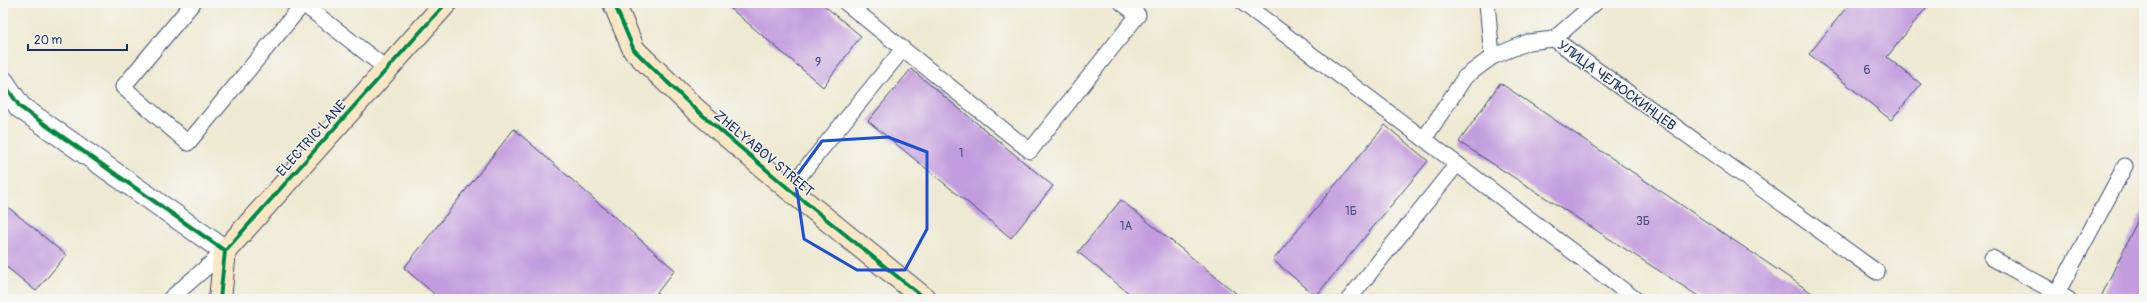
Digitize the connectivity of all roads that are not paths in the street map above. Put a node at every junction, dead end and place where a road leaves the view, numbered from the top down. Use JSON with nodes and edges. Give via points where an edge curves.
{"nodes":[{"id":1,"x":193,"y":3,"type":"edge"},
{"id":2,"x":446,"y":3,"type":"edge"},
{"id":3,"x":614,"y":3,"type":"edge"},
{"id":4,"x":846,"y":3,"type":"edge"},
{"id":5,"x":1122,"y":3,"type":"edge"},
{"id":6,"x":1243,"y":3,"type":"edge"},
{"id":7,"x":1487,"y":3,"type":"edge"},
{"id":8,"x":1595,"y":3,"type":"edge"},
{"id":9,"x":302,"y":4,"type":"edge"},
{"id":10,"x":1554,"y":40,"type":"junction"},
{"id":11,"x":902,"y":49,"type":"junction"},
{"id":12,"x":1492,"y":57,"type":"junction"},
{"id":13,"x":387,"y":69,"type":"junction"},
{"id":14,"x":3,"y":82,"type":"edge"},
{"id":15,"x":12,"y":101,"type":"edge"},
{"id":16,"x":1424,"y":139,"type":"junction"},
{"id":17,"x":1457,"y":164,"type":"junction"},
{"id":18,"x":2125,"y":166,"type":"dead end"},
{"id":19,"x":789,"y":189,"type":"junction"},
{"id":20,"x":226,"y":251,"type":"junction"},
{"id":21,"x":1992,"y":258,"type":"dead end"},
{"id":22,"x":1877,"y":272,"type":"dead end"},
{"id":23,"x":2059,"y":297,"type":"edge"},
{"id":24,"x":170,"y":299,"type":"edge"},
{"id":25,"x":220,"y":299,"type":"edge"},
{"id":26,"x":925,"y":299,"type":"edge"},
{"id":27,"x":1349,"y":299,"type":"edge"},
{"id":28,"x":1635,"y":299,"type":"edge"}],
"edges":[{"from":1,"to":9,"type":"lane","via":[[123,87],[188,143]]},
{"from":2,"to":13,"type":"street","name":"ELECTRIC LANE"},
{"from":3,"to":19,"type":"street","name":"ZHELYABOV STREET","via":[[634,50],[693,107]]},
{"from":4,"to":11,"type":"lane"},
{"from":5,"to":11,"type":"lane","via":[[1138,15],[1030,151]]},
{"from":6,"to":16,"type":"lane"},
{"from":7,"to":12,"type":"lane"},
{"from":8,"to":10,"type":"lane"},
{"from":9,"to":13,"type":"lane"},
{"from":10,"to":12,"type":"lane","name":"УЛИЦА ЧЕЛЮСКИНЦЕВ","via":[[1528,42]]},
{"from":10,"to":22,"type":"lane","name":"УЛИЦА ЧЕЛЮСКИНЦЕВ"},
{"from":11,"to":19,"type":"lane"},
{"from":12,"to":16,"type":"lane","name":"УЛИЦА ЧЕЛЮСКИНЦЕВ","via":[[1465,77]]},
{"from":13,"to":20,"type":"street","name":"ELECTRIC LANE"},
{"from":14,"to":15,"type":"street"},
{"from":15,"to":20,"type":"street"},
{"from":16,"to":17,"type":"lane"},
{"from":17,"to":27,"type":"lane"},
{"from":17,"to":28,"type":"lane"},
{"from":18,"to":23,"type":"lane"},
{"from":19,"to":26,"type":"street","name":"ZHELYABOV STREET"},
{"from":20,"to":24,"type":"lane"},
{"from":20,"to":25,"type":"street"},
{"from":21,"to":23,"type":"lane"}]}
